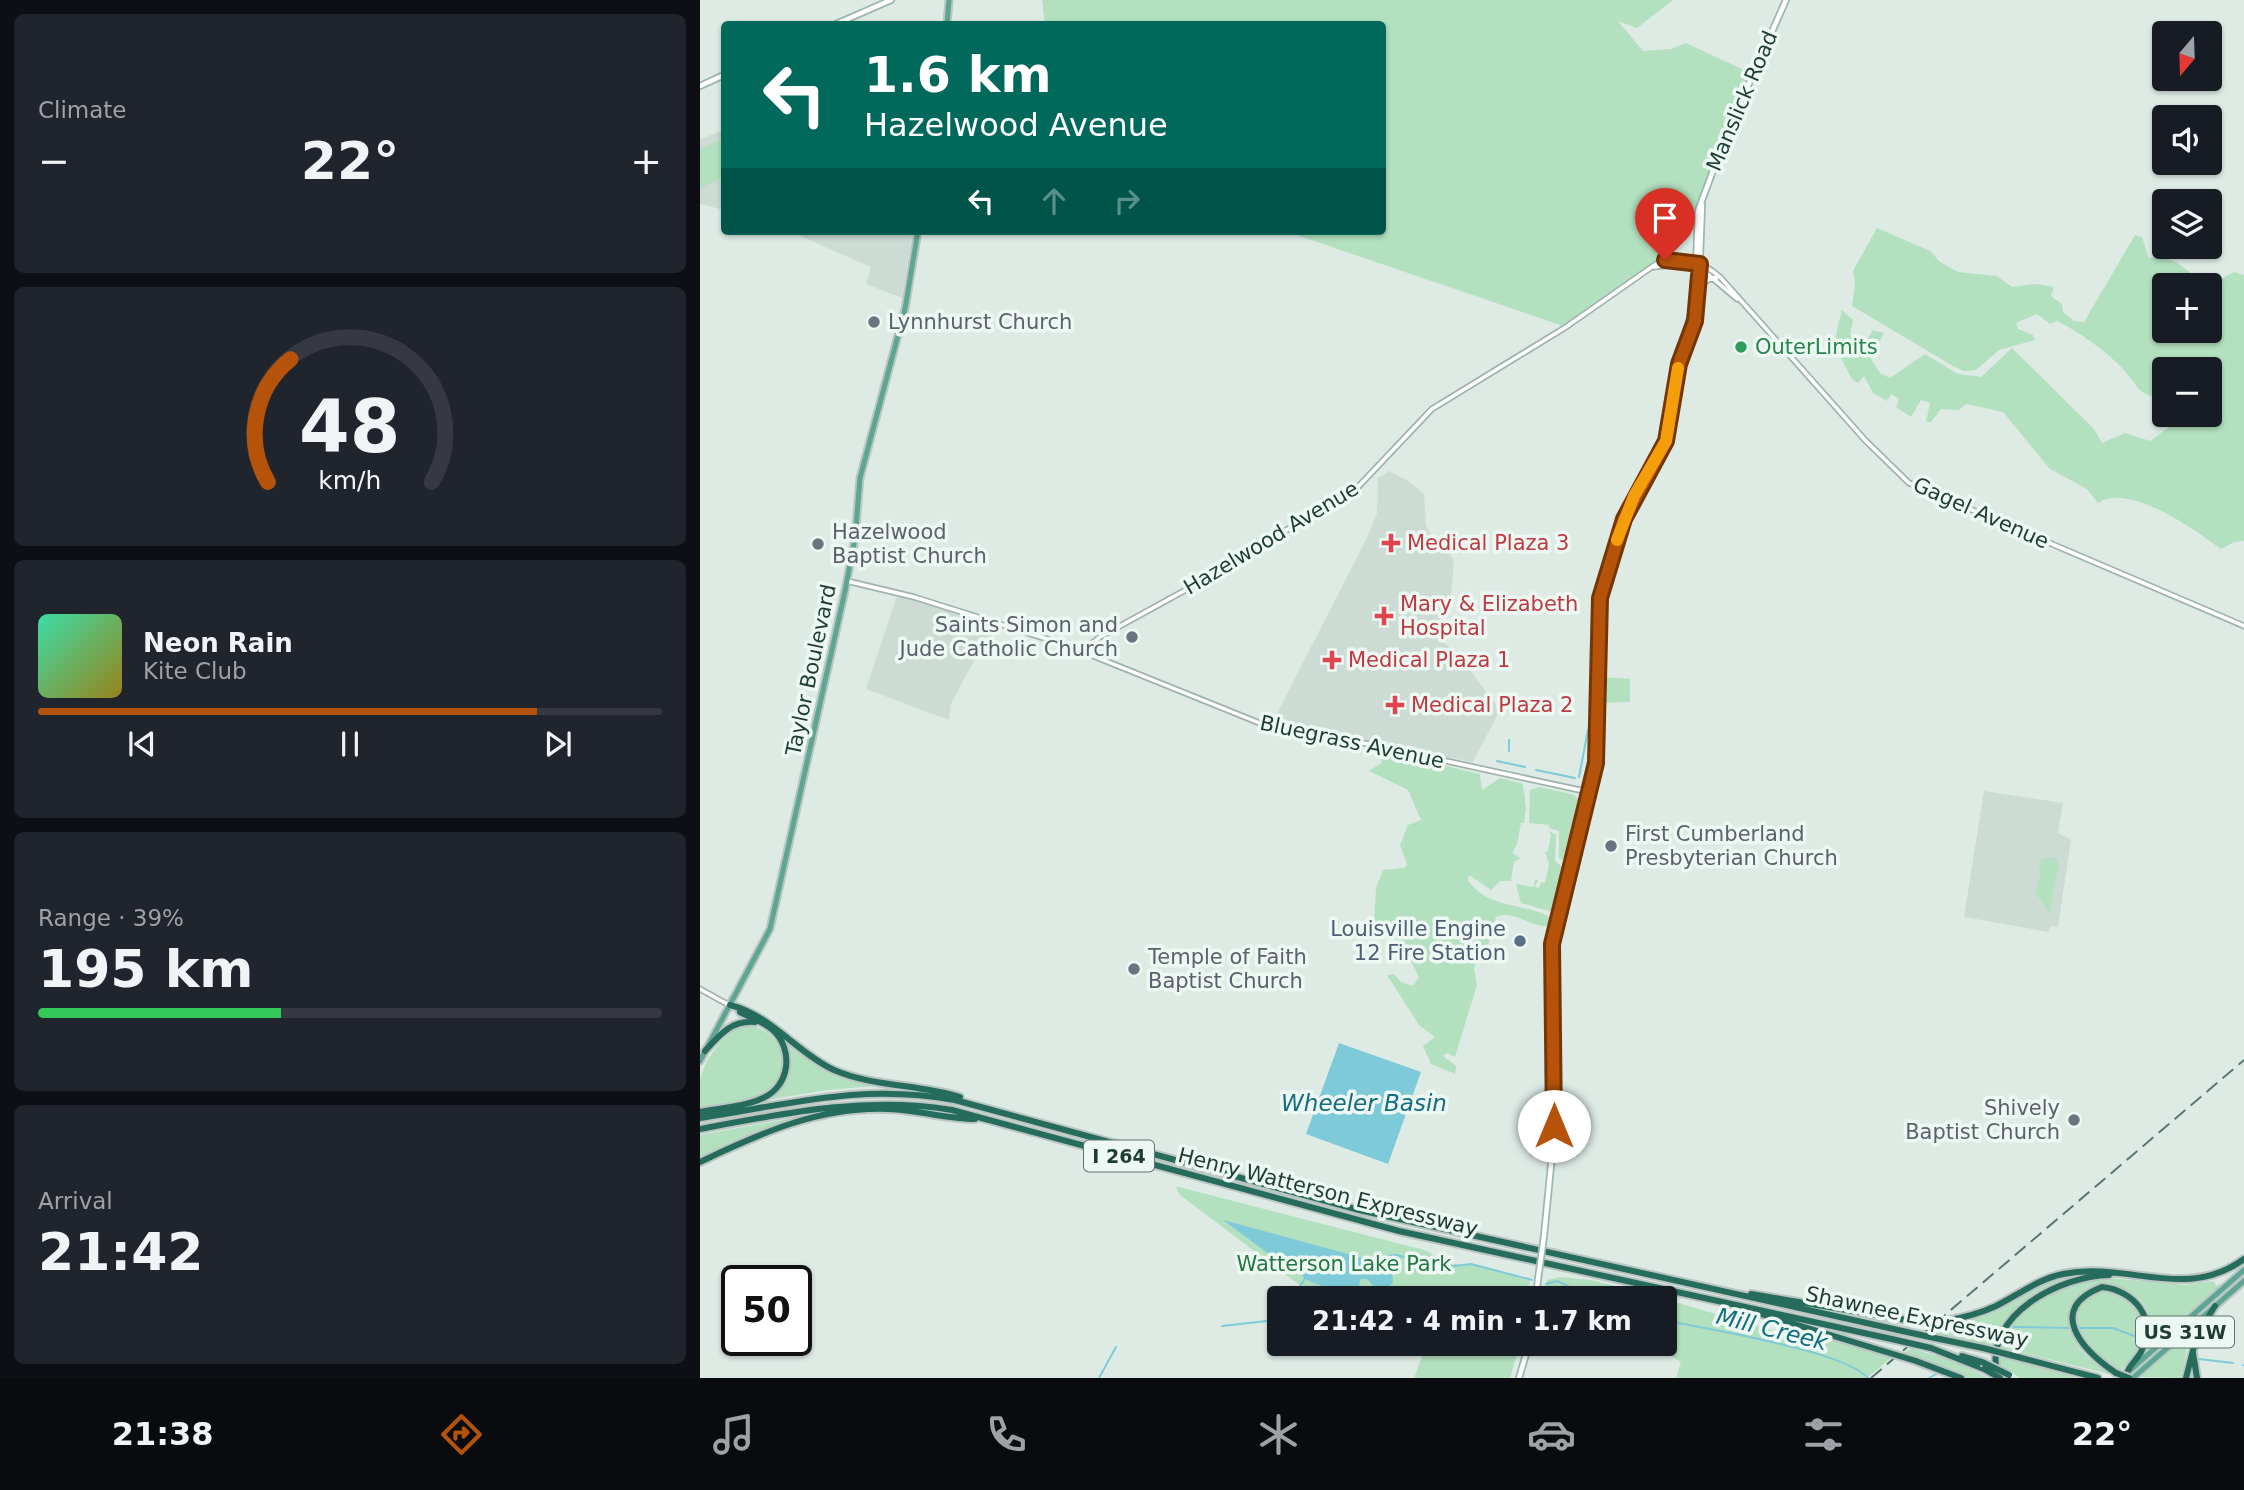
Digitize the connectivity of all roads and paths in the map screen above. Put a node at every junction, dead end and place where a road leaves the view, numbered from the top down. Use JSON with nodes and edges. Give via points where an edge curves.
{"nodes":[{"id":1,"x":891,"y":0,"type":"edge"},
{"id":2,"x":949,"y":0,"type":"edge"},
{"id":3,"x":1786,"y":0,"type":"edge"},
{"id":4,"x":843,"y":21,"type":"edge"},
{"id":5,"x":947,"y":21,"type":"edge"},
{"id":6,"x":721,"y":76,"type":"edge"},
{"id":7,"x":700,"y":86,"type":"edge"},
{"id":8,"x":917,"y":235,"type":"edge"},
{"id":9,"x":1699,"y":266,"type":"junction"},
{"id":10,"x":1716,"y":278,"type":"junction"},
{"id":11,"x":1700,"y":287,"type":"junction"},
{"id":12,"x":1697,"y":300,"type":"junction"},
{"id":13,"x":1738,"y":300,"type":"junction"},
{"id":14,"x":847,"y":581,"type":"junction"},
{"id":15,"x":2244,"y":626,"type":"edge"},
{"id":16,"x":1082,"y":651,"type":"junction"},
{"id":17,"x":1586,"y":792,"type":"junction"},
{"id":18,"x":700,"y":989,"type":"edge"},
{"id":19,"x":730,"y":1005,"type":"junction"},
{"id":20,"x":760,"y":1022,"type":"junction"},
{"id":21,"x":705,"y":1051,"type":"junction"},
{"id":22,"x":700,"y":1061,"type":"edge"},
{"id":23,"x":977,"y":1105,"type":"junction"},
{"id":24,"x":700,"y":1115,"type":"edge"},
{"id":25,"x":984,"y":1119,"type":"junction"},
{"id":26,"x":700,"y":1129,"type":"edge"},
{"id":27,"x":700,"y":1161,"type":"edge"},
{"id":28,"x":2244,"y":1259,"type":"edge"},
{"id":29,"x":2244,"y":1270,"type":"edge"},
{"id":30,"x":2160,"y":1278,"type":"junction"},
{"id":31,"x":2244,"y":1281,"type":"edge"},
{"id":32,"x":1537,"y":1286,"type":"edge"},
{"id":33,"x":1728,"y":1292,"type":"junction"},
{"id":34,"x":1740,"y":1305,"type":"junction"},
{"id":35,"x":2216,"y":1306,"type":"junction"},
{"id":36,"x":2192,"y":1348,"type":"junction"},
{"id":37,"x":1946,"y":1353,"type":"joint"},
{"id":38,"x":1525,"y":1356,"type":"edge"},
{"id":39,"x":1983,"y":1366,"type":"junction"},
{"id":40,"x":2125,"y":1376,"type":"edge"},
{"id":41,"x":2011,"y":1377,"type":"edge"},
{"id":42,"x":1519,"y":1378,"type":"edge"},
{"id":43,"x":1961,"y":1378,"type":"edge"},
{"id":44,"x":1999,"y":1378,"type":"edge"},
{"id":45,"x":2098,"y":1378,"type":"edge"},
{"id":46,"x":2186,"y":1378,"type":"edge"},
{"id":47,"x":2197,"y":1378,"type":"edge"}],
"edges":[{"from":1,"to":4,"type":"main road"},
{"from":2,"to":5,"type":"main road"},
{"from":3,"to":9,"type":"main road","name":"Manslick Road","via":[[1727,133],[1702,204]]},
{"from":6,"to":7,"type":"main road"},
{"from":8,"to":14,"type":"main road","name":"Taylor Boulevard","via":[[905,309],[860,478]]},
{"from":9,"to":10,"type":"street","name":"Gagel Avenue"},
{"from":9,"to":11,"type":"main road","name":"Manslick Road"},
{"from":9,"to":12,"type":"main road","name":"Manslick Road"},
{"from":9,"to":13,"type":"street","name":"Gagel Avenue","via":[[1714,271]]},
{"from":9,"to":16,"type":"street","name":"Hazelwood Avenue","via":[[1670,259],[1654,267],[1432,409],[1357,488],[1100,636]]},
{"from":10,"to":11,"type":"main road"},
{"from":10,"to":13,"type":"street","name":"Gagel Avenue"},
{"from":11,"to":12,"type":"main road","name":"Manslick Road"},
{"from":12,"to":17,"type":"main road","name":"Manslick Road","via":[[1679,364],[1666,441],[1628,510],[1602,588],[1597,705]]},
{"from":13,"to":15,"type":"street","name":"Gagel Avenue","via":[[1878,455],[1909,483]]},
{"from":14,"to":16,"type":"street","name":"Bluegrass Avenue","via":[[914,597]]},
{"from":14,"to":19,"type":"main road","name":"Taylor Boulevard","via":[[769,929]]},
{"from":16,"to":17,"type":"street","name":"Bluegrass Avenue","via":[[1266,726]]},
{"from":17,"to":32,"type":"main road","name":"Manslick Road","bridge":true,"via":[[1551,963],[1554,1135]]},
{"from":18,"to":19,"type":"street"},
{"from":19,"to":20,"type":"highway"},
{"from":19,"to":21,"type":"main road","name":"Taylor Boulevard"},
{"from":19,"to":23,"type":"highway","via":[[775,1026],[814,1059],[837,1071],[934,1090]]},
{"from":20,"to":21,"type":"highway","via":[[733,1025]]},
{"from":20,"to":24,"type":"highway","via":[[777,1034],[784,1047],[786,1069],[778,1087],[758,1100]]},
{"from":21,"to":22,"type":"main road","name":"Taylor Boulevard"},
{"from":23,"to":24,"type":"highway","name":"Henry Watterson Expressway","number":"I 264","via":[[933,1096],[866,1092]]},
{"from":23,"to":33,"type":"highway","name":"Henry Watterson Expressway","number":"I 264","via":[[1348,1207]]},
{"from":25,"to":26,"type":"highway","name":"Henry Watterson Expressway","number":"I 264","via":[[915,1105],[856,1104]]},
{"from":25,"to":27,"type":"highway","via":[[885,1109],[830,1113],[773,1129]]},
{"from":25,"to":34,"type":"highway","name":"Henry Watterson Expressway","number":"I 264","via":[[1399,1231]]},
{"from":28,"to":30,"type":"highway","via":[[2207,1279]]},
{"from":29,"to":40,"type":"main road","number":"US 31W"},
{"from":30,"to":33,"type":"highway","bridge":true,"via":[[2099,1270],[2062,1274],[1980,1313],[1945,1321],[1912,1321]]},
{"from":30,"to":44,"type":"highway","via":[[2089,1277],[2043,1294],[2001,1337],[1995,1356]]},
{"from":31,"to":35,"type":"main road","number":"US 31W"},
{"from":33,"to":45,"type":"highway","name":"Shawnee Expressway","number":"I 264","bridge":true},
{"from":34,"to":37,"type":"highway","name":"Henry Watterson Expressway","number":"I 264","bridge":true},
{"from":34,"to":43,"type":"highway","bridge":true},
{"from":35,"to":36,"type":"highway"},
{"from":35,"to":40,"type":"main road","number":"US 31W"},
{"from":36,"to":46,"type":"highway"},
{"from":36,"to":47,"type":"highway"},
{"from":37,"to":39,"type":"highway","name":"Shawnee Expressway","number":"I 264"},
{"from":38,"to":42,"type":"main road"},
{"from":39,"to":41,"type":"highway","bridge":true},
{"from":39,"to":44,"type":"highway","name":"Shawnee Expressway","number":"I 264","bridge":true},
{"from":40,"to":40,"type":"highway","via":[[2084,1348],[2073,1322],[2082,1297],[2102,1287],[2129,1294],[2144,1313],[2146,1341]]}]}
